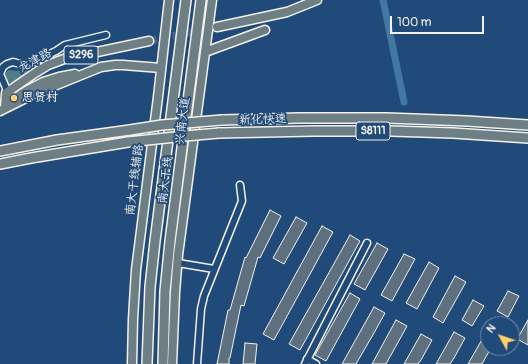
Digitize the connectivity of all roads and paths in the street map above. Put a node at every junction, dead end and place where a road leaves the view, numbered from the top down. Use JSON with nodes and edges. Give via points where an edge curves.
{"nodes":[{"id":1,"x":169,"y":0,"type":"edge"},
{"id":2,"x":186,"y":0,"type":"edge"},
{"id":3,"x":202,"y":0,"type":"edge"},
{"id":4,"x":212,"y":0,"type":"edge"},
{"id":5,"x":318,"y":0,"type":"edge"},
{"id":6,"x":217,"y":27,"type":"tunnel mouth"},
{"id":7,"x":264,"y":30,"type":"dead end"},
{"id":8,"x":106,"y":35,"type":"dead end"},
{"id":9,"x":150,"y":41,"type":"tunnel mouth"},
{"id":10,"x":205,"y":52,"type":"junction"},
{"id":11,"x":161,"y":68,"type":"junction"},
{"id":12,"x":6,"y":94,"type":"junction"},
{"id":13,"x":3,"y":109,"type":"edge"},
{"id":14,"x":528,"y":126,"type":"edge"},
{"id":15,"x":528,"y":138,"type":"edge"},
{"id":16,"x":0,"y":151,"type":"edge"},
{"id":17,"x":0,"y":164,"type":"edge"},
{"id":18,"x":240,"y":185,"type":"dead end"},
{"id":19,"x":367,"y":243,"type":"dead end"},
{"id":20,"x":178,"y":263,"type":"junction"},
{"id":21,"x":214,"y":269,"type":"junction"},
{"id":22,"x":306,"y":362,"type":"edge"},
{"id":23,"x":132,"y":364,"type":"edge"},
{"id":24,"x":147,"y":364,"type":"edge"},
{"id":25,"x":163,"y":364,"type":"edge"},
{"id":26,"x":172,"y":364,"type":"edge"},
{"id":27,"x":197,"y":364,"type":"edge"},
{"id":28,"x":316,"y":364,"type":"edge"}],
"edges":[{"from":1,"to":11,"type":"main road","name":"南大干线辅路"},
{"from":2,"to":24,"type":"highway","name":"南大干线","via":[[156,225]]},
{"from":3,"to":25,"type":"highway","name":"南大干线","via":[[170,241],[165,292]]},
{"from":4,"to":10,"type":"main road","name":"兴南大道"},
{"from":5,"to":6,"type":"main road","via":[[287,12]]},
{"from":7,"to":10,"type":"main road"},
{"from":8,"to":12,"type":"street","via":[[65,45],[30,64],[7,64],[0,74]]},
{"from":9,"to":12,"type":"main road","name":"龙津路","number":"S296","via":[[56,62],[35,73]]},
{"from":10,"to":20,"type":"main road","name":"兴南大道"},
{"from":11,"to":13,"type":"main road","via":[[116,65],[58,77],[20,95]]},
{"from":11,"to":23,"type":"main road","name":"南大干线辅路","via":[[136,270]]},
{"from":12,"to":13,"type":"main road"},
{"from":14,"to":16,"type":"highway","name":"新化快速","number":"S8111","bridge":true,"via":[[395,118],[222,120],[130,130]]},
{"from":15,"to":17,"type":"highway","name":"新化快速","number":"S8111","bridge":true,"via":[[391,131],[219,133],[128,142]]},
{"from":18,"to":21,"type":"street","via":[[242,202]]},
{"from":19,"to":22,"type":"street"},
{"from":20,"to":21,"type":"street"},
{"from":20,"to":26,"type":"main road","name":"兴南大道"},
{"from":21,"to":27,"type":"street","via":[[201,310]]},
{"from":22,"to":28,"type":"street"}]}
